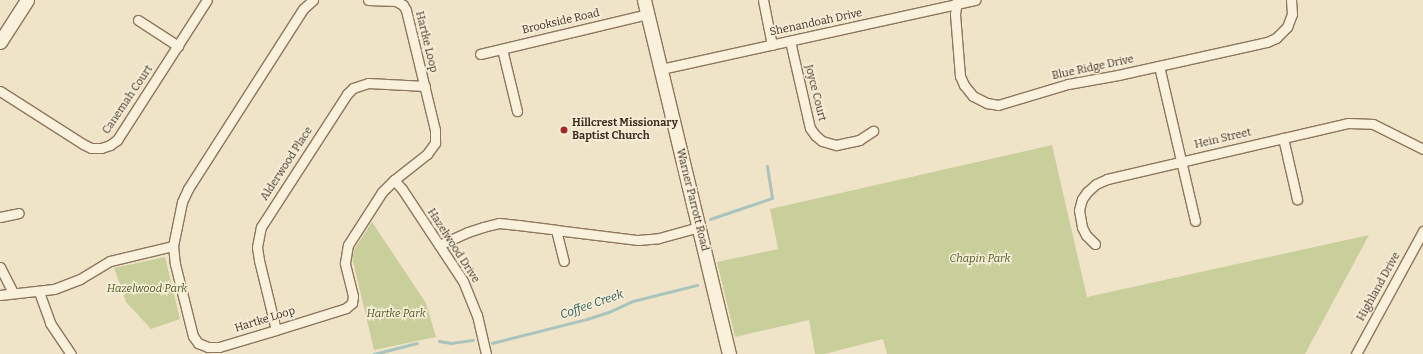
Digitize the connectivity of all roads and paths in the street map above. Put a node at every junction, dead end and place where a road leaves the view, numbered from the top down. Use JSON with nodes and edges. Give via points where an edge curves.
{"nodes":[{"id":1,"x":27,"y":0,"type":"edge"},
{"id":2,"x":207,"y":0,"type":"edge"},
{"id":3,"x":313,"y":0,"type":"edge"},
{"id":4,"x":368,"y":0,"type":"edge"},
{"id":5,"x":644,"y":0,"type":"edge"},
{"id":6,"x":763,"y":0,"type":"edge"},
{"id":7,"x":976,"y":0,"type":"edge"},
{"id":8,"x":1291,"y":0,"type":"edge"},
{"id":9,"x":957,"y":2,"type":"edge"},
{"id":10,"x":648,"y":14,"type":"junction"},
{"id":11,"x":138,"y":20,"type":"dead end"},
{"id":12,"x":790,"y":41,"type":"junction"},
{"id":13,"x":0,"y":42,"type":"edge"},
{"id":14,"x":772,"y":45,"type":"junction"},
{"id":15,"x":178,"y":46,"type":"junction"},
{"id":16,"x":502,"y":49,"type":"junction"},
{"id":17,"x":480,"y":54,"type":"dead end"},
{"id":18,"x":1159,"y":66,"type":"junction"},
{"id":19,"x":661,"y":70,"type":"junction"},
{"id":20,"x":425,"y":86,"type":"junction"},
{"id":21,"x":0,"y":91,"type":"edge"},
{"id":22,"x":517,"y":111,"type":"dead end"},
{"id":23,"x":873,"y":131,"type":"dead end"},
{"id":24,"x":1283,"y":138,"type":"junction"},
{"id":25,"x":1423,"y":149,"type":"edge"},
{"id":26,"x":1181,"y":161,"type":"junction"},
{"id":27,"x":394,"y":180,"type":"junction"},
{"id":28,"x":1297,"y":198,"type":"dead end"},
{"id":29,"x":19,"y":213,"type":"dead end"},
{"id":30,"x":0,"y":217,"type":"edge"},
{"id":31,"x":1195,"y":221,"type":"dead end"},
{"id":32,"x":699,"y":228,"type":"junction"},
{"id":33,"x":556,"y":230,"type":"junction"},
{"id":34,"x":1423,"y":231,"type":"edge"},
{"id":35,"x":1095,"y":244,"type":"dead end"},
{"id":36,"x":439,"y":245,"type":"junction"},
{"id":37,"x":173,"y":246,"type":"junction"},
{"id":38,"x":564,"y":261,"type":"dead end"},
{"id":39,"x":0,"y":267,"type":"edge"},
{"id":40,"x":39,"y":292,"type":"junction"},
{"id":41,"x":13,"y":293,"type":"junction"},
{"id":42,"x":0,"y":295,"type":"edge"},
{"id":43,"x":276,"y":330,"type":"junction"},
{"id":44,"x":71,"y":354,"type":"edge"},
{"id":45,"x":486,"y":354,"type":"edge"},
{"id":46,"x":730,"y":354,"type":"edge"},
{"id":47,"x":1356,"y":354,"type":"edge"}],
"edges":[{"from":1,"to":13,"type":"main road"},
{"from":2,"to":15,"type":"street","name":"Canemah Court"},
{"from":3,"to":37,"type":"street","name":"Hartke Loop","via":[[303,9],[188,189],[178,215]]},
{"from":4,"to":20,"type":"street","name":"Hartke Loop","via":[[403,5]]},
{"from":5,"to":10,"type":"main road","name":"Warner Parrott Road"},
{"from":6,"to":14,"type":"street"},
{"from":7,"to":9,"type":"street","name":"Shenandoah Drive"},
{"from":8,"to":18,"type":"street","name":"Blue Ridge Drive","via":[[1293,8],[1290,21],[1276,38]]},
{"from":9,"to":12,"type":"street","name":"Shenandoah Drive"},
{"from":9,"to":18,"type":"street","name":"Blue Ridge Drive","via":[[960,76],[973,96],[987,103],[1008,103],[1068,84]]},
{"from":10,"to":16,"type":"street","name":"Brookside Road"},
{"from":10,"to":19,"type":"main road","name":"Warner Parrott Road"},
{"from":11,"to":15,"type":"street"},
{"from":12,"to":14,"type":"street","name":"Shenandoah Drive"},
{"from":12,"to":23,"type":"street","name":"Joyce Court","via":[[810,128],[815,135],[822,141],[836,145],[859,140]]},
{"from":14,"to":19,"type":"street","name":"Shenandoah Drive"},
{"from":15,"to":21,"type":"street","name":"Canemah Court","via":[[117,140],[102,148],[82,144]]},
{"from":16,"to":17,"type":"street","name":"Brookside Road"},
{"from":16,"to":22,"type":"street"},
{"from":18,"to":26,"type":"street"},
{"from":19,"to":32,"type":"main road","name":"Warner Parrott Road"},
{"from":20,"to":27,"type":"street","name":"Hartke Loop","via":[[435,130],[435,143],[427,154]]},
{"from":20,"to":43,"type":"street","name":"Alderwood Place","via":[[368,83],[347,94],[261,227],[257,247]]},
{"from":24,"to":25,"type":"street","name":"Hein Street","via":[[1361,122],[1384,128]]},
{"from":24,"to":26,"type":"street","name":"Hein Street"},
{"from":24,"to":28,"type":"street"},
{"from":26,"to":31,"type":"street"},
{"from":26,"to":35,"type":"street","name":"Hein Street","via":[[1107,179],[1087,192],[1079,210],[1080,221],[1086,235]]},
{"from":27,"to":36,"type":"street","name":"Hazelwood Drive"},
{"from":27,"to":43,"type":"street","name":"Hartke Loop","via":[[374,204],[348,246],[345,263],[353,296],[352,303],[346,308]]},
{"from":29,"to":30,"type":"street"},
{"from":32,"to":33,"type":"street","via":[[659,238],[638,240]]},
{"from":32,"to":46,"type":"main road","name":"Warner Parrott Road"},
{"from":33,"to":36,"type":"street","via":[[499,223],[468,232]]},
{"from":33,"to":38,"type":"street"},
{"from":34,"to":47,"type":"street","name":"Highland Drive"},
{"from":36,"to":45,"type":"street","name":"Hazelwood Drive","via":[[470,295]]},
{"from":37,"to":40,"type":"street","via":[[110,261],[70,283]]},
{"from":37,"to":43,"type":"street","name":"Hartke Loop","via":[[180,291],[191,332],[198,343],[208,347],[219,347]]},
{"from":39,"to":41,"type":"street"},
{"from":40,"to":41,"type":"street"},
{"from":40,"to":44,"type":"street","via":[[50,323]]},
{"from":41,"to":42,"type":"street"}]}
